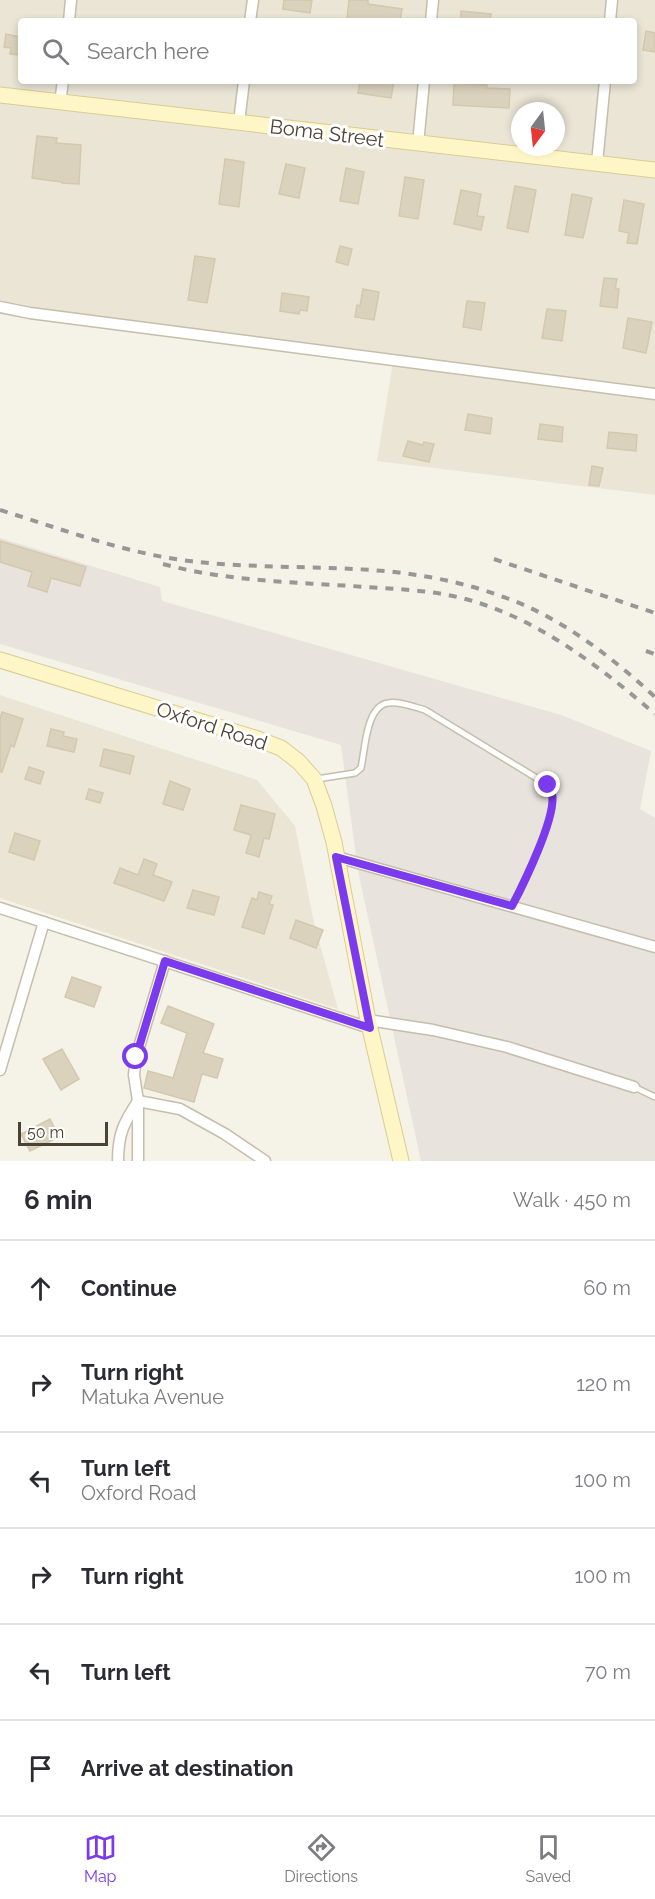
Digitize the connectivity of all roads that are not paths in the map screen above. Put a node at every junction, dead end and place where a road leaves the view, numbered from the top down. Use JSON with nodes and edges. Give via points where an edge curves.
{"nodes":[{"id":1,"x":71,"y":0,"type":"edge"},
{"id":2,"x":253,"y":0,"type":"edge"},
{"id":3,"x":433,"y":0,"type":"edge"},
{"id":4,"x":612,"y":0,"type":"edge"},
{"id":5,"x":69,"y":18,"type":"edge"},
{"id":6,"x":250,"y":18,"type":"edge"},
{"id":7,"x":431,"y":18,"type":"edge"},
{"id":8,"x":610,"y":18,"type":"edge"},
{"id":9,"x":63,"y":84,"type":"edge"},
{"id":10,"x":244,"y":84,"type":"edge"},
{"id":11,"x":424,"y":84,"type":"edge"},
{"id":12,"x":605,"y":84,"type":"edge"},
{"id":13,"x":0,"y":95,"type":"edge"},
{"id":14,"x":60,"y":102,"type":"junction"},
{"id":15,"x":240,"y":123,"type":"junction"},
{"id":16,"x":418,"y":144,"type":"junction"},
{"id":17,"x":597,"y":163,"type":"junction"},
{"id":18,"x":655,"y":170,"type":"edge"},
{"id":19,"x":0,"y":307,"type":"edge"},
{"id":20,"x":655,"y":394,"type":"edge"},
{"id":21,"x":0,"y":660,"type":"edge"},
{"id":22,"x":314,"y":779,"type":"junction"},
{"id":23,"x":336,"y":857,"type":"junction"},
{"id":24,"x":512,"y":906,"type":"junction"},
{"id":25,"x":0,"y":908,"type":"edge"},
{"id":26,"x":45,"y":922,"type":"junction"},
{"id":27,"x":655,"y":946,"type":"edge"},
{"id":28,"x":165,"y":961,"type":"junction"},
{"id":29,"x":369,"y":1024,"type":"junction"},
{"id":30,"x":0,"y":1070,"type":"edge"},
{"id":31,"x":634,"y":1087,"type":"joint"},
{"id":32,"x":655,"y":1097,"type":"edge"},
{"id":33,"x":138,"y":1101,"type":"junction"},
{"id":34,"x":118,"y":1161,"type":"edge"},
{"id":35,"x":138,"y":1161,"type":"edge"},
{"id":36,"x":265,"y":1161,"type":"edge"},
{"id":37,"x":401,"y":1161,"type":"edge"}],
"edges":[{"from":1,"to":5,"type":"street"},
{"from":2,"to":6,"type":"street"},
{"from":3,"to":7,"type":"street"},
{"from":4,"to":8,"type":"street"},
{"from":9,"to":14,"type":"street"},
{"from":10,"to":15,"type":"street"},
{"from":11,"to":16,"type":"street"},
{"from":12,"to":17,"type":"street"},
{"from":13,"to":14,"type":"main road","name":"Boma Street"},
{"from":14,"to":15,"type":"main road","name":"Boma Street"},
{"from":15,"to":16,"type":"main road","name":"Boma Street"},
{"from":16,"to":17,"type":"main road","name":"Boma Street"},
{"from":17,"to":18,"type":"main road","name":"Boma Street"},
{"from":19,"to":20,"type":"street"},
{"from":21,"to":22,"type":"main road","name":"Oxford Road","via":[[255,738],[280,748]]},
{"from":22,"to":23,"type":"main road","name":"Oxford Road"},
{"from":22,"to":24,"type":"lane","via":[[355,773],[361,768],[371,717],[378,706],[388,702],[425,710],[548,785],[552,793],[548,819]]},
{"from":23,"to":24,"type":"street"},
{"from":23,"to":29,"type":"main road","name":"Oxford Road"},
{"from":24,"to":27,"type":"street"},
{"from":25,"to":26,"type":"street"},
{"from":26,"to":28,"type":"street"},
{"from":26,"to":30,"type":"street"},
{"from":28,"to":29,"type":"street"},
{"from":28,"to":33,"type":"street","via":[[136,1057]]},
{"from":29,"to":31,"type":"street","via":[[433,1030],[507,1047]]},
{"from":29,"to":37,"type":"main road","name":"Oxford Road"},
{"from":31,"to":32,"type":"lane"},
{"from":33,"to":34,"type":"street","via":[[122,1127]]},
{"from":33,"to":35,"type":"street"},
{"from":33,"to":36,"type":"street","via":[[180,1109]]}]}
